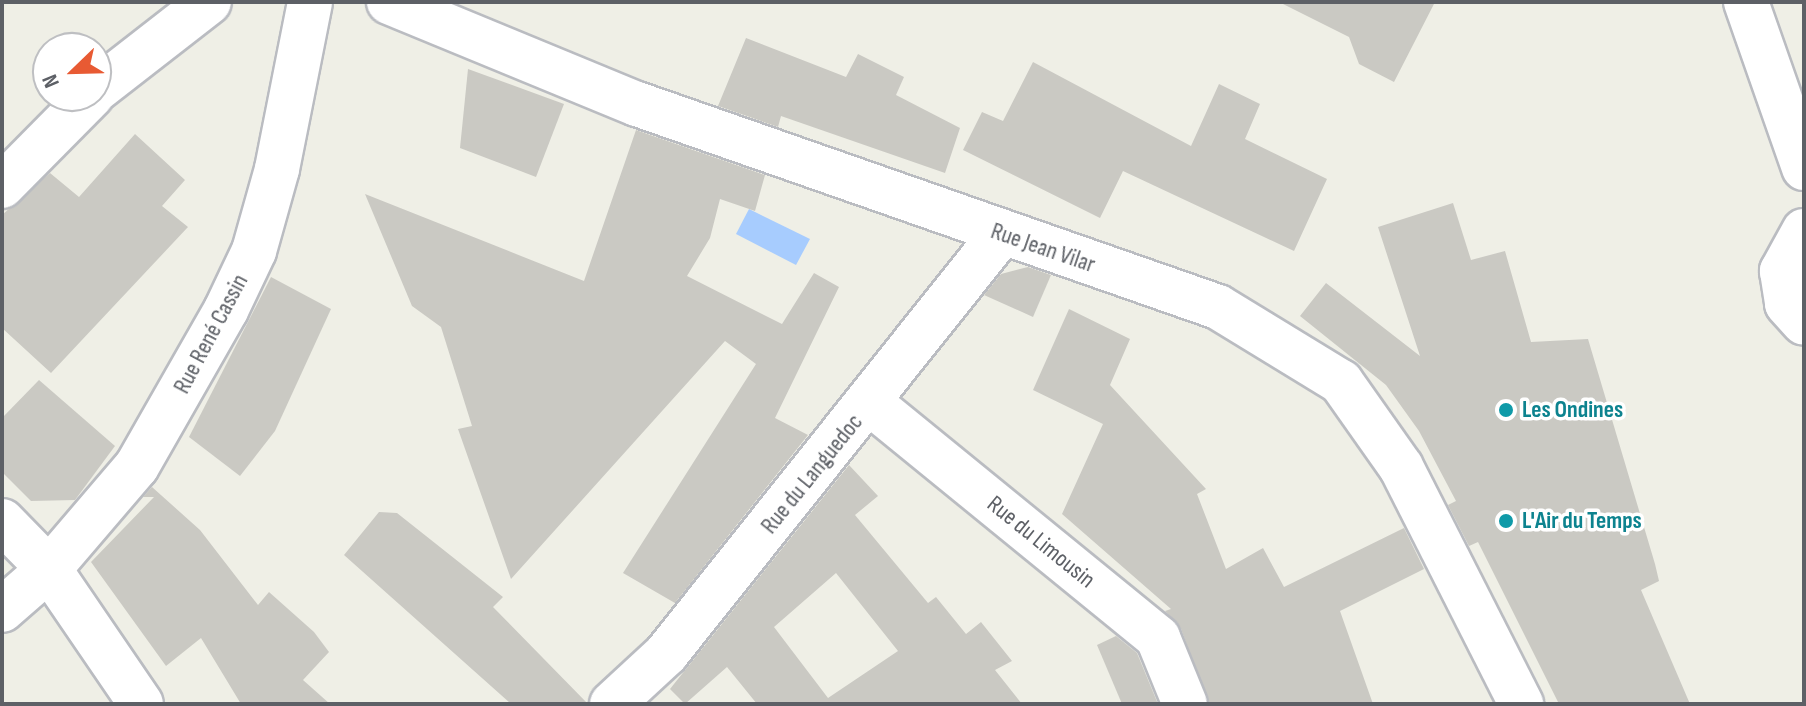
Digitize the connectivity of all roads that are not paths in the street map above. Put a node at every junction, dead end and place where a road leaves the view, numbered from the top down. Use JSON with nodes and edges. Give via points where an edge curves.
{"nodes":[{"id":1,"x":209,"y":2,"type":"edge"},
{"id":2,"x":310,"y":2,"type":"edge"},
{"id":3,"x":389,"y":2,"type":"edge"},
{"id":4,"x":1746,"y":2,"type":"edge"},
{"id":5,"x":112,"y":78,"type":"edge"},
{"id":6,"x":75,"y":112,"type":"edge"},
{"id":7,"x":1804,"y":168,"type":"edge"},
{"id":8,"x":2,"y":186,"type":"edge"},
{"id":9,"x":1804,"y":231,"type":"edge"},
{"id":10,"x":1001,"y":234,"type":"junction"},
{"id":11,"x":1804,"y":323,"type":"edge"},
{"id":12,"x":869,"y":402,"type":"junction"},
{"id":13,"x":2,"y":521,"type":"edge"},
{"id":14,"x":49,"y":569,"type":"junction"},
{"id":15,"x":2,"y":610,"type":"edge"},
{"id":16,"x":141,"y":704,"type":"edge"},
{"id":17,"x":612,"y":704,"type":"edge"},
{"id":18,"x":1185,"y":704,"type":"edge"},
{"id":19,"x":1521,"y":704,"type":"edge"}],
"edges":[{"from":1,"to":5,"type":"street"},
{"from":2,"to":14,"type":"street","name":"Rue René Cassin","via":[[254,251],[137,466]]},
{"from":3,"to":10,"type":"street","name":"Rue Jean Vilar","via":[[637,104]]},
{"from":4,"to":7,"type":"street"},
{"from":6,"to":8,"type":"street"},
{"from":9,"to":11,"type":"street","via":[[1782,271],[1787,304]]},
{"from":10,"to":12,"type":"street","name":"Rue du Languedoc"},
{"from":10,"to":19,"type":"street","name":"Rue Jean Vilar","via":[[1218,307],[1341,382],[1401,467]]},
{"from":12,"to":17,"type":"street","name":"Rue du Languedoc","via":[[666,654]]},
{"from":12,"to":18,"type":"street","name":"Rue du Limousin","via":[[1158,638]]},
{"from":13,"to":14,"type":"street"},
{"from":14,"to":15,"type":"street","name":"Rue René Cassin"},
{"from":14,"to":16,"type":"street"}]}
